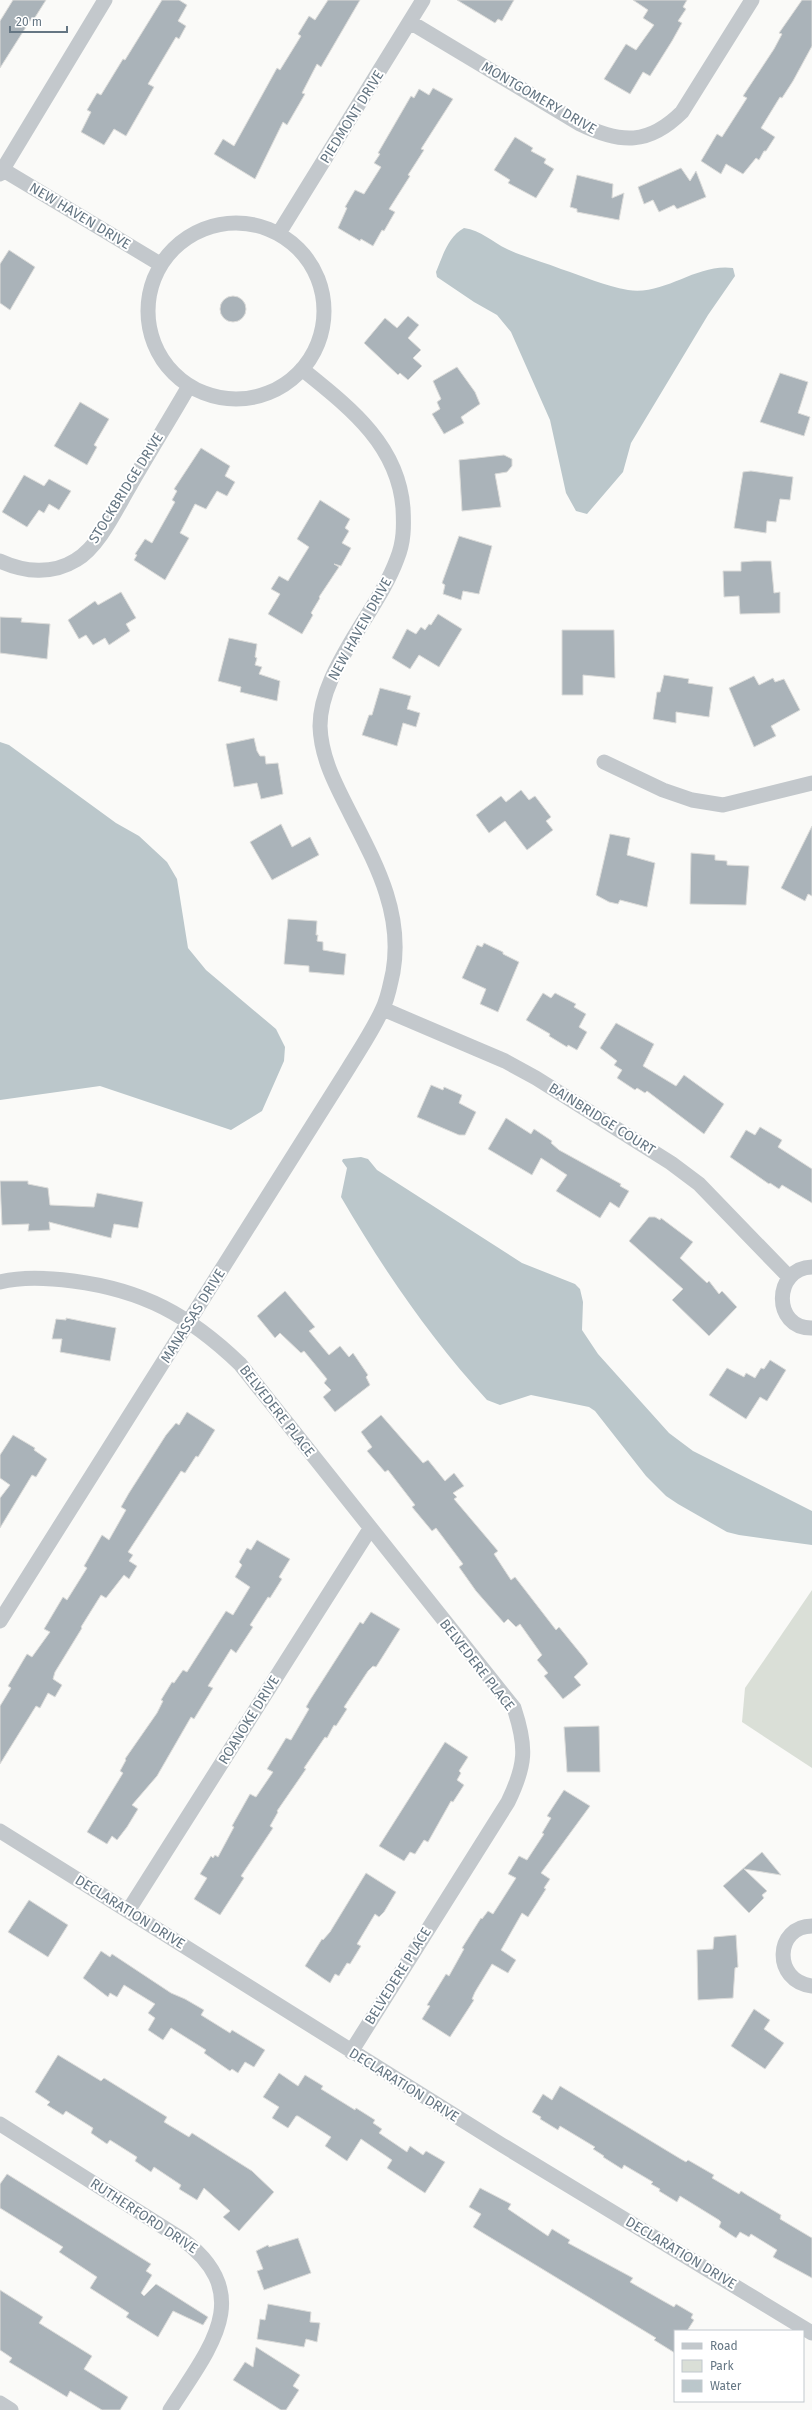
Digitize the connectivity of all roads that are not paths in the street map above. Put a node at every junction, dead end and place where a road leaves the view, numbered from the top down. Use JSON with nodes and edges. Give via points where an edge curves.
{"nodes":[{"id":1,"x":105,"y":0,"type":"edge"},
{"id":2,"x":424,"y":0,"type":"edge"},
{"id":3,"x":752,"y":0,"type":"edge"},
{"id":4,"x":410,"y":22,"type":"junction"},
{"id":5,"x":1,"y":170,"type":"edge"},
{"id":6,"x":279,"y":233,"type":"junction"},
{"id":7,"x":160,"y":264,"type":"junction"},
{"id":8,"x":302,"y":369,"type":"junction"},
{"id":9,"x":189,"y":386,"type":"junction"},
{"id":10,"x":0,"y":561,"type":"edge"},
{"id":11,"x":604,"y":762,"type":"dead end"},
{"id":12,"x":812,"y":783,"type":"edge"},
{"id":13,"x":383,"y":1009,"type":"junction"},
{"id":14,"x":812,"y":1267,"type":"edge"},
{"id":15,"x":789,"y":1277,"type":"junction"},
{"id":16,"x":0,"y":1282,"type":"edge"},
{"id":17,"x":189,"y":1322,"type":"junction"},
{"id":18,"x":812,"y":1328,"type":"edge"},
{"id":19,"x":370,"y":1529,"type":"junction"},
{"id":20,"x":0,"y":1621,"type":"edge"},
{"id":21,"x":0,"y":1831,"type":"edge"},
{"id":22,"x":128,"y":1911,"type":"junction"},
{"id":23,"x":812,"y":1926,"type":"edge"},
{"id":24,"x":812,"y":1986,"type":"edge"},
{"id":25,"x":351,"y":2052,"type":"junction"},
{"id":26,"x":0,"y":2124,"type":"edge"},
{"id":27,"x":812,"y":2333,"type":"edge"},
{"id":28,"x":0,"y":2403,"type":"edge"},
{"id":29,"x":11,"y":2410,"type":"edge"},
{"id":30,"x":170,"y":2410,"type":"edge"}],
"edges":[{"from":1,"to":5,"type":"street"},
{"from":2,"to":4,"type":"street","name":"PIEDMONT DRIVE"},
{"from":3,"to":4,"type":"street","name":"MONTGOMERY DRIVE","via":[[682,112],[669,125],[634,139],[598,133],[580,124]]},
{"from":4,"to":6,"type":"street","name":"PIEDMONT DRIVE"},
{"from":5,"to":7,"type":"street","name":"NEW HAVEN DRIVE"},
{"from":6,"to":7,"type":"street","via":[[247,222],[213,225],[183,240]]},
{"from":6,"to":8,"type":"street","via":[[304,255],[324,298],[321,336]]},
{"from":7,"to":9,"type":"street","via":[[152,282],[148,301],[150,333],[160,357],[172,373]]},
{"from":8,"to":9,"type":"street","via":[[275,390],[249,398],[228,399],[207,395]]},
{"from":8,"to":13,"type":"street","name":"NEW HAVEN DRIVE","via":[[366,424],[384,448],[396,473],[402,496],[404,526],[398,559],[331,680],[320,726],[330,775],[380,872],[389,897],[395,933],[394,964],[390,989]]},
{"from":9,"to":10,"type":"street","name":"STOCKBRIDGE DRIVE","via":[[108,523],[91,546],[76,560],[42,571],[27,570]]},
{"from":11,"to":12,"type":"street","via":[[663,790],[692,800],[723,806]]},
{"from":13,"to":15,"type":"street","name":"BAINBRIDGE COURT","via":[[505,1061],[672,1163],[699,1184]]},
{"from":13,"to":17,"type":"street","name":"MANASSAS DRIVE"},
{"from":14,"to":15,"type":"street","via":[[800,1269]]},
{"from":15,"to":18,"type":"street","via":[[782,1291],[784,1311],[798,1325]]},
{"from":16,"to":17,"type":"street","name":"BELVEDERE PLACE","via":[[56,1279],[104,1285],[141,1296]]},
{"from":17,"to":19,"type":"street","name":"BELVEDERE PLACE","via":[[240,1364]]},
{"from":17,"to":20,"type":"street","name":"MANASSAS DRIVE"},
{"from":19,"to":22,"type":"street","name":"ROANOKE DRIVE"},
{"from":19,"to":25,"type":"street","name":"BELVEDERE PLACE","via":[[514,1708],[523,1743],[523,1763],[519,1779],[508,1802]]},
{"from":21,"to":22,"type":"street","name":"DECLARATION DRIVE"},
{"from":22,"to":25,"type":"street","name":"DECLARATION DRIVE"},
{"from":23,"to":24,"type":"street","via":[[799,1929],[791,1935],[785,1944],[783,1954],[783,1964],[795,1981]]},
{"from":25,"to":27,"type":"street","name":"DECLARATION DRIVE"},
{"from":26,"to":30,"type":"street","name":"RUTHERFORD DRIVE","via":[[182,2239],[199,2251],[211,2265],[219,2283],[222,2308],[217,2331]]},
{"from":28,"to":29,"type":"street"}]}
